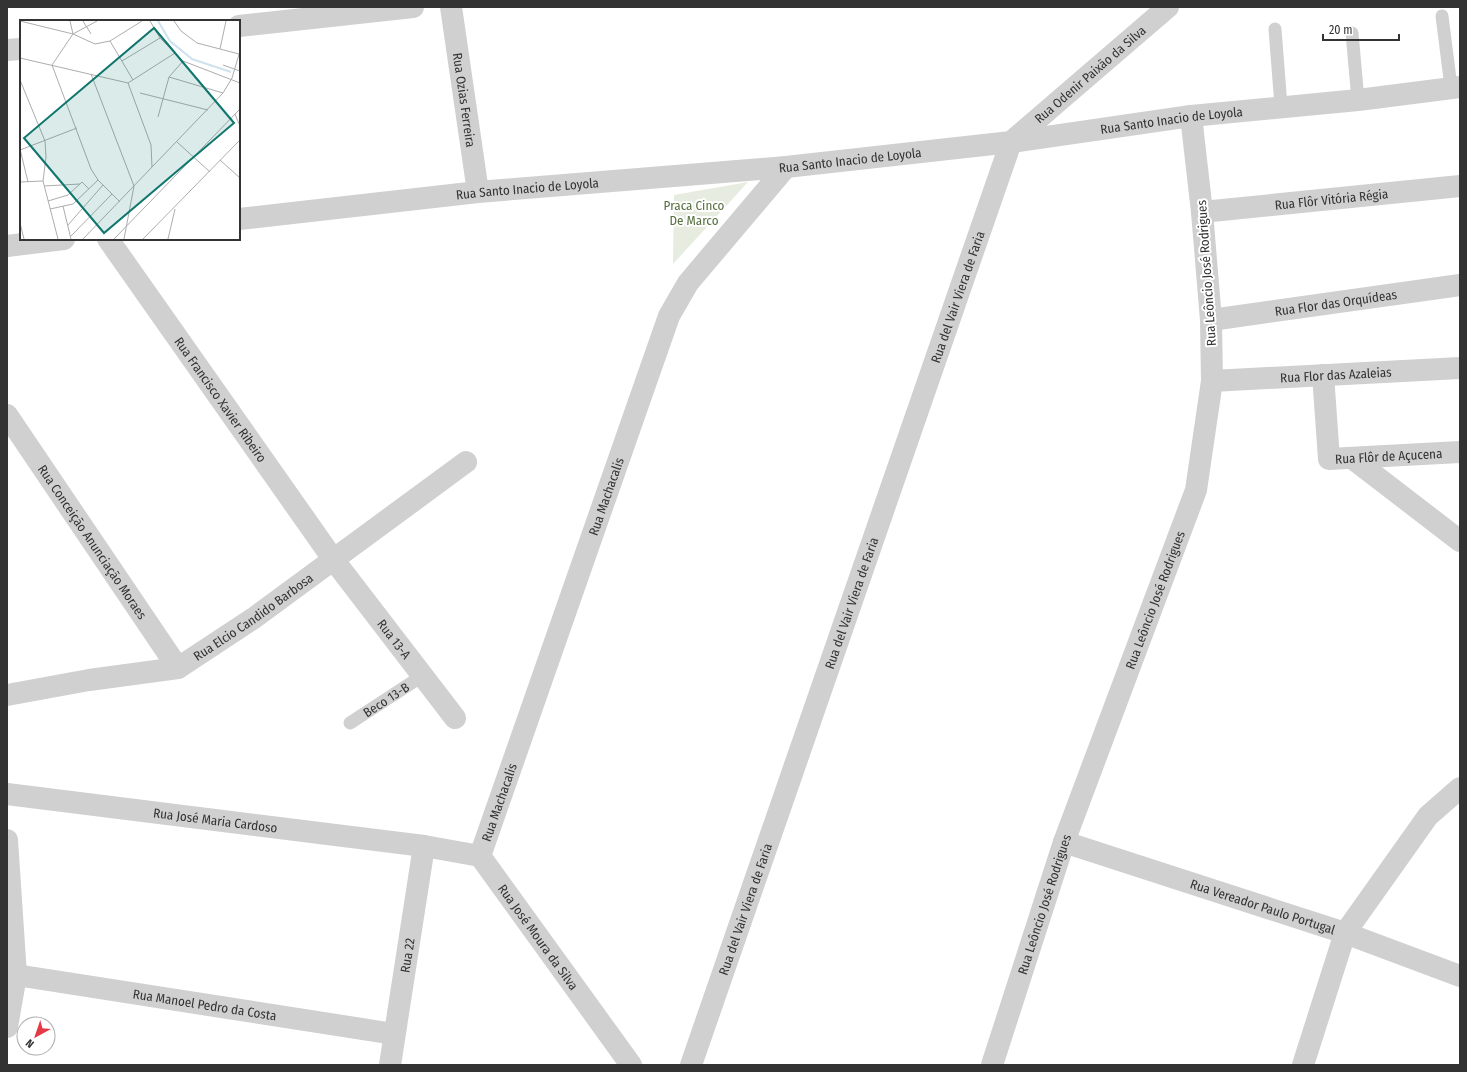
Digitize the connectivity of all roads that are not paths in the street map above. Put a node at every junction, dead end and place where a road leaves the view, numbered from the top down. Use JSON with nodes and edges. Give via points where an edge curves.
{"nodes":[{"id":1,"x":413,"y":7,"type":"edge"},
{"id":2,"x":451,"y":7,"type":"edge"},
{"id":3,"x":1168,"y":7,"type":"edge"},
{"id":4,"x":1442,"y":16,"type":"dead end"},
{"id":5,"x":240,"y":26,"type":"edge"},
{"id":6,"x":1275,"y":29,"type":"dead end"},
{"id":7,"x":1352,"y":33,"type":"dead end"},
{"id":8,"x":20,"y":49,"type":"edge"},
{"id":9,"x":7,"y":50,"type":"edge"},
{"id":10,"x":1456,"y":87,"type":"edge"},
{"id":11,"x":1358,"y":100,"type":"junction"},
{"id":12,"x":1281,"y":106,"type":"junction"},
{"id":13,"x":1191,"y":116,"type":"junction"},
{"id":14,"x":1011,"y":142,"type":"junction"},
{"id":15,"x":786,"y":167,"type":"junction"},
{"id":16,"x":1460,"y":186,"type":"edge"},
{"id":17,"x":478,"y":192,"type":"junction"},
{"id":18,"x":1202,"y":212,"type":"junction"},
{"id":19,"x":240,"y":219,"type":"edge"},
{"id":20,"x":56,"y":240,"type":"edge"},
{"id":21,"x":109,"y":240,"type":"edge"},
{"id":22,"x":7,"y":246,"type":"edge"},
{"id":23,"x":1460,"y":285,"type":"edge"},
{"id":24,"x":1211,"y":320,"type":"junction"},
{"id":25,"x":1460,"y":368,"type":"edge"},
{"id":26,"x":1323,"y":375,"type":"junction"},
{"id":27,"x":1212,"y":381,"type":"junction"},
{"id":28,"x":7,"y":415,"type":"edge"},
{"id":29,"x":1460,"y":452,"type":"edge"},
{"id":30,"x":1352,"y":458,"type":"junction"},
{"id":31,"x":466,"y":462,"type":"dead end"},
{"id":32,"x":1460,"y":541,"type":"edge"},
{"id":33,"x":333,"y":560,"type":"junction"},
{"id":34,"x":178,"y":668,"type":"junction"},
{"id":35,"x":422,"y":676,"type":"junction"},
{"id":36,"x":7,"y":695,"type":"edge"},
{"id":37,"x":454,"y":718,"type":"dead end"},
{"id":38,"x":350,"y":723,"type":"dead end"},
{"id":39,"x":1460,"y":788,"type":"edge"},
{"id":40,"x":7,"y":794,"type":"edge"},
{"id":41,"x":7,"y":840,"type":"edge"},
{"id":42,"x":1064,"y":842,"type":"junction"},
{"id":43,"x":424,"y":846,"type":"junction"},
{"id":44,"x":480,"y":856,"type":"junction"},
{"id":45,"x":1345,"y":933,"type":"junction"},
{"id":46,"x":16,"y":975,"type":"junction"},
{"id":47,"x":1460,"y":976,"type":"edge"},
{"id":48,"x":7,"y":1027,"type":"edge"},
{"id":49,"x":394,"y":1034,"type":"junction"},
{"id":50,"x":390,"y":1065,"type":"edge"},
{"id":51,"x":631,"y":1065,"type":"edge"},
{"id":52,"x":691,"y":1065,"type":"edge"},
{"id":53,"x":992,"y":1065,"type":"edge"},
{"id":54,"x":1303,"y":1065,"type":"edge"}],
"edges":[{"from":1,"to":5,"type":"street"},
{"from":2,"to":17,"type":"street","name":"Rua Ozias Ferreira"},
{"from":3,"to":14,"type":"street","name":"Rua Odenir Paixão da Silva"},
{"from":4,"to":10,"type":"lane"},
{"from":6,"to":12,"type":"lane"},
{"from":7,"to":11,"type":"lane"},
{"from":8,"to":9,"type":"street"},
{"from":10,"to":11,"type":"street","name":"Rua Santo Inacio de Loyola"},
{"from":11,"to":12,"type":"street","name":"Rua Santo Inacio de Loyola"},
{"from":12,"to":13,"type":"street","name":"Rua Santo Inacio de Loyola"},
{"from":13,"to":14,"type":"street","name":"Rua Santo Inacio de Loyola"},
{"from":13,"to":18,"type":"street","name":"Rua Leôncio José Rodrigues"},
{"from":14,"to":15,"type":"street","name":"Rua Santo Inacio de Loyola"},
{"from":14,"to":52,"type":"street","name":"Rua del Vair Viera de Faria"},
{"from":15,"to":17,"type":"street","name":"Rua Santo Inacio de Loyola"},
{"from":15,"to":44,"type":"street","name":"Rua Machacalis","via":[[688,282],[669,316]]},
{"from":16,"to":18,"type":"street","name":"Rua Flôr Vitória Régia"},
{"from":17,"to":19,"type":"street","name":"Rua Santo Inacio de Loyola"},
{"from":18,"to":24,"type":"street","name":"Rua Leôncio José Rodrigues"},
{"from":20,"to":22,"type":"street"},
{"from":21,"to":33,"type":"street","name":"Rua Francisco Xavier Ribeiro"},
{"from":23,"to":24,"type":"street","name":"Rua Flor das Orquídeas"},
{"from":24,"to":27,"type":"street","name":"Rua Leôncio José Rodrigues"},
{"from":25,"to":26,"type":"street","name":"Rua Flor das Azaleias"},
{"from":26,"to":27,"type":"street","name":"Rua Flor das Azaleias"},
{"from":26,"to":30,"type":"street","name":"Rua Flôr de Açucena","via":[[1329,459]]},
{"from":27,"to":42,"type":"street","name":"Rua Leôncio José Rodrigues","via":[[1196,490]]},
{"from":28,"to":34,"type":"street","name":"Rua Conceição Anunciação Moraes"},
{"from":29,"to":30,"type":"street","name":"Rua Flôr de Açucena"},
{"from":30,"to":32,"type":"street"},
{"from":31,"to":33,"type":"street","name":"Rua Elcio Candido Barbosa"},
{"from":33,"to":34,"type":"street","name":"Rua Elcio Candido Barbosa","via":[[254,618]]},
{"from":33,"to":35,"type":"street","name":"Rua 13-A"},
{"from":34,"to":36,"type":"street","name":"Rua Elcio Candido Barbosa","via":[[89,680]]},
{"from":35,"to":37,"type":"street","name":"Rua 13-A"},
{"from":35,"to":38,"type":"lane","name":"Beco 13-B"},
{"from":39,"to":45,"type":"street","via":[[1428,816]]},
{"from":40,"to":43,"type":"street","name":"Rua José Maria Cardoso"},
{"from":41,"to":46,"type":"street"},
{"from":42,"to":45,"type":"street","name":"Rua Vereador Paulo Portugal"},
{"from":42,"to":53,"type":"street","name":"Rua Leôncio José Rodrigues"},
{"from":43,"to":44,"type":"street"},
{"from":43,"to":49,"type":"street","name":"Rua 22"},
{"from":44,"to":51,"type":"street","name":"Rua José Moura da Silva"},
{"from":45,"to":47,"type":"street","name":"Rua Vereador Paulo Portugal"},
{"from":45,"to":54,"type":"street"},
{"from":46,"to":48,"type":"street"},
{"from":46,"to":49,"type":"street","name":"Rua Manoel Pedro da Costa"},
{"from":49,"to":50,"type":"street","name":"Rua 22"}]}
